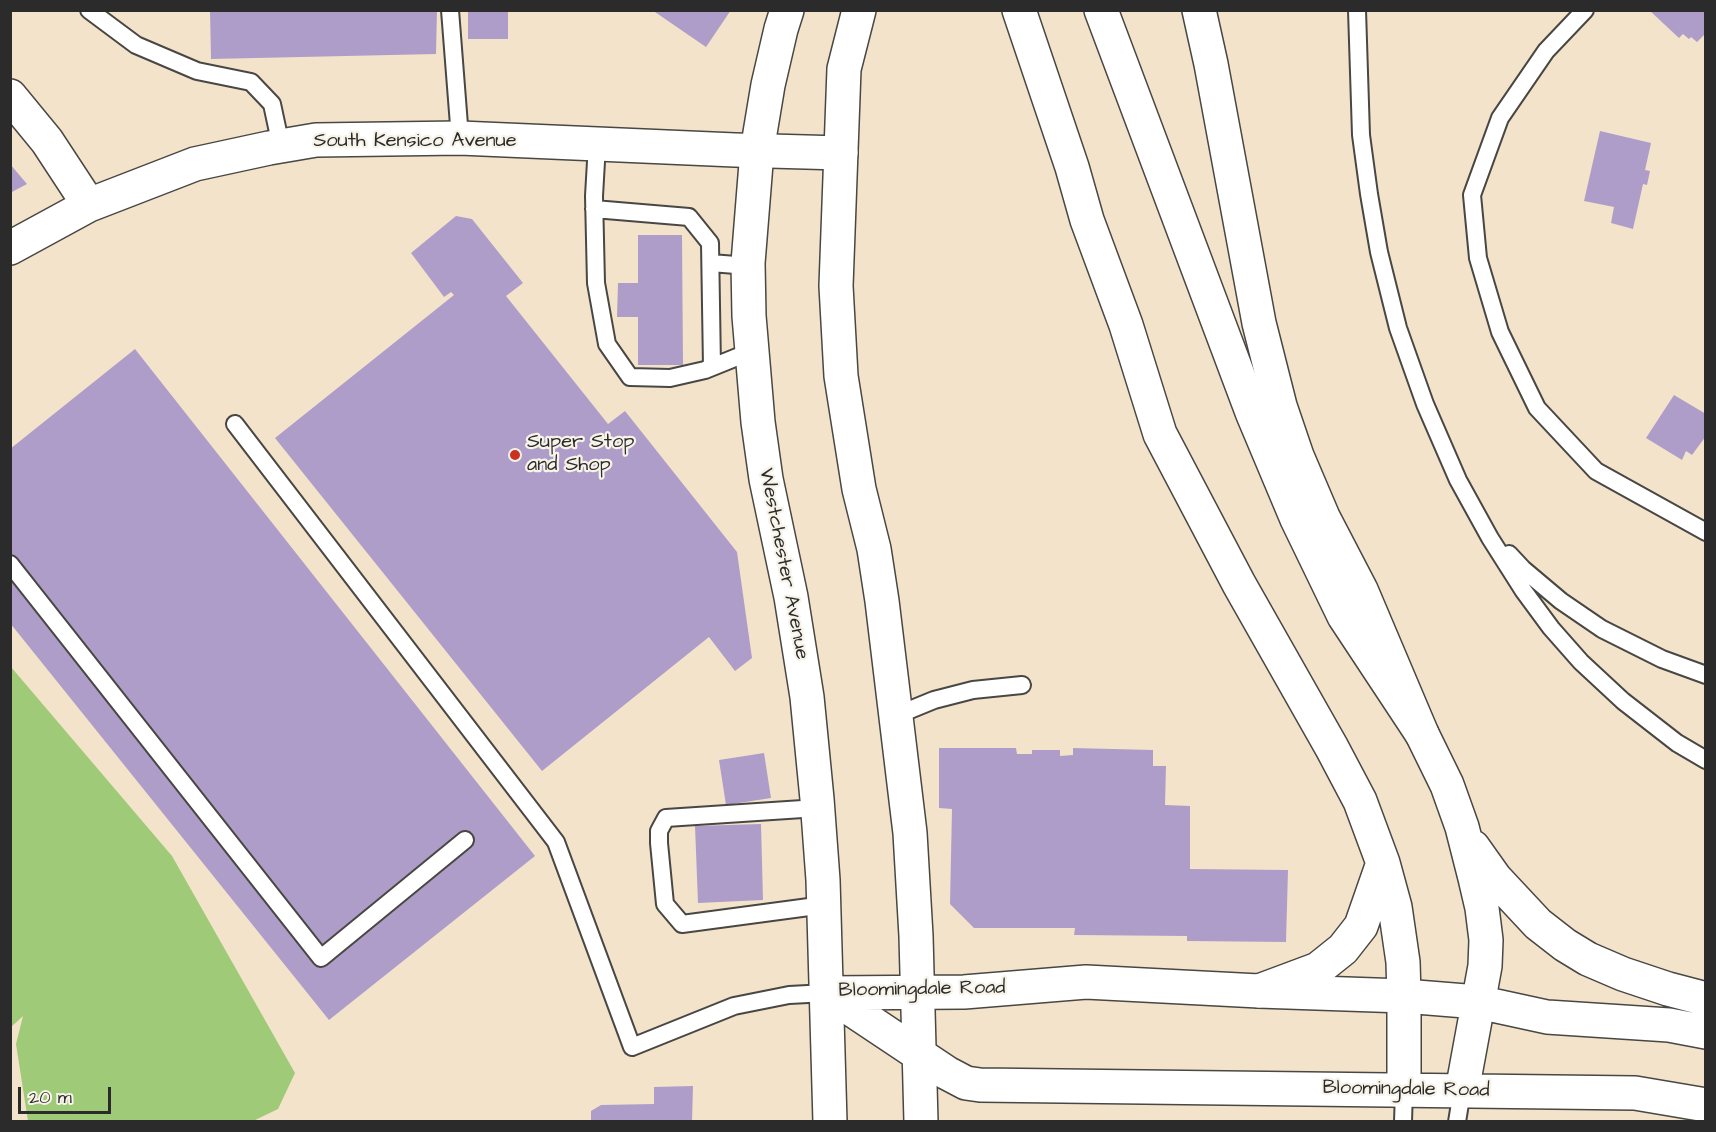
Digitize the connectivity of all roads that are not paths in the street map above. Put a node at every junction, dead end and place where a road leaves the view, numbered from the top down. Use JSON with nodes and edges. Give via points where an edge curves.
{"nodes":[{"id":1,"x":89,"y":10,"type":"edge"},
{"id":2,"x":450,"y":10,"type":"edge"},
{"id":3,"x":787,"y":10,"type":"edge"},
{"id":4,"x":858,"y":10,"type":"edge"},
{"id":5,"x":1019,"y":10,"type":"edge"},
{"id":6,"x":1101,"y":10,"type":"edge"},
{"id":7,"x":1199,"y":10,"type":"edge"},
{"id":8,"x":1357,"y":10,"type":"edge"},
{"id":9,"x":1585,"y":10,"type":"edge"},
{"id":10,"x":10,"y":96,"type":"edge"},
{"id":11,"x":460,"y":138,"type":"junction"},
{"id":12,"x":597,"y":144,"type":"junction"},
{"id":13,"x":281,"y":146,"type":"junction"},
{"id":14,"x":757,"y":151,"type":"junction"},
{"id":15,"x":841,"y":153,"type":"junction"},
{"id":16,"x":89,"y":205,"type":"junction"},
{"id":17,"x":594,"y":209,"type":"junction"},
{"id":18,"x":10,"y":248,"type":"edge"},
{"id":19,"x":711,"y":263,"type":"junction"},
{"id":20,"x":748,"y":266,"type":"junction"},
{"id":21,"x":753,"y":351,"type":"junction"},
{"id":22,"x":712,"y":367,"type":"junction"},
{"id":23,"x":235,"y":424,"type":"dead end"},
{"id":24,"x":1484,"y":526,"type":"junction"},
{"id":25,"x":1706,"y":532,"type":"edge"},
{"id":26,"x":10,"y":564,"type":"edge"},
{"id":27,"x":1706,"y":675,"type":"edge"},
{"id":28,"x":1022,"y":686,"type":"dead end"},
{"id":29,"x":895,"y":716,"type":"junction"},
{"id":30,"x":1422,"y":734,"type":"junction"},
{"id":31,"x":1706,"y":760,"type":"edge"},
{"id":32,"x":818,"y":808,"type":"junction"},
{"id":33,"x":1462,"y":827,"type":"junction"},
{"id":34,"x":465,"y":840,"type":"dead end"},
{"id":35,"x":1383,"y":863,"type":"junction"},
{"id":36,"x":824,"y":905,"type":"junction"},
{"id":37,"x":1259,"y":991,"type":"junction"},
{"id":38,"x":917,"y":992,"type":"junction"},
{"id":39,"x":826,"y":993,"type":"junction"},
{"id":40,"x":1404,"y":996,"type":"junction"},
{"id":41,"x":1706,"y":999,"type":"edge"},
{"id":42,"x":1478,"y":1002,"type":"junction"},
{"id":43,"x":1706,"y":1032,"type":"edge"},
{"id":44,"x":919,"y":1054,"type":"junction"},
{"id":45,"x":1706,"y":1105,"type":"edge"},
{"id":46,"x":1404,"y":1106,"type":"edge"},
{"id":47,"x":1460,"y":1106,"type":"edge"},
{"id":48,"x":830,"y":1122,"type":"edge"},
{"id":49,"x":921,"y":1122,"type":"edge"}],
"edges":[{"from":1,"to":13,"type":"lane","via":[[136,45],[197,71],[251,82],[273,104]]},
{"from":2,"to":11,"type":"lane"},
{"from":3,"to":14,"type":"main road","name":"Westchester Avenue"},
{"from":4,"to":15,"type":"main road","via":[[844,69]]},
{"from":5,"to":35,"type":"main road","via":[[1160,434],[1338,759]]},
{"from":6,"to":30,"type":"main road","via":[[1248,402],[1297,519],[1344,616]]},
{"from":7,"to":30,"type":"main road","via":[[1259,323],[1280,406],[1323,517],[1361,590]]},
{"from":8,"to":24,"type":"lane","via":[[1361,135],[1379,252],[1398,328],[1425,404],[1458,480]]},
{"from":9,"to":25,"type":"lane","via":[[1546,51],[1500,118],[1472,195],[1478,258],[1500,332],[1537,408],[1596,471]]},
{"from":10,"to":16,"type":"main road","via":[[47,141]]},
{"from":11,"to":12,"type":"main road","name":"South Kensico Avenue"},
{"from":11,"to":13,"type":"main road","name":"South Kensico Avenue","via":[[316,140]]},
{"from":12,"to":14,"type":"main road","name":"South Kensico Avenue"},
{"from":12,"to":17,"type":"lane"},
{"from":13,"to":16,"type":"main road","name":"South Kensico Avenue","via":[[195,164]]},
{"from":14,"to":15,"type":"main road","name":"South Kensico Avenue"},
{"from":14,"to":20,"type":"main road","name":"Westchester Avenue"},
{"from":15,"to":29,"type":"main road","via":[[836,286],[842,376],[859,489],[874,549]]},
{"from":16,"to":18,"type":"main road","name":"South Kensico Avenue"},
{"from":17,"to":19,"type":"lane","via":[[689,217],[710,243]]},
{"from":17,"to":22,"type":"lane","via":[[596,283],[607,344],[630,377],[670,378]]},
{"from":19,"to":20,"type":"lane"},
{"from":19,"to":22,"type":"lane"},
{"from":20,"to":21,"type":"main road","name":"Westchester Avenue"},
{"from":21,"to":22,"type":"lane"},
{"from":21,"to":32,"type":"main road","name":"Westchester Avenue","via":[[758,422],[807,697]]},
{"from":23,"to":39,"type":"lane","via":[[556,842],[632,1047],[734,1006],[789,995]]},
{"from":24,"to":27,"type":"lane","via":[[1522,569],[1602,629],[1662,659]]},
{"from":24,"to":31,"type":"lane","via":[[1523,591],[1581,662],[1632,708]]},
{"from":26,"to":34,"type":"lane","via":[[321,958]]},
{"from":28,"to":29,"type":"lane","via":[[973,690]]},
{"from":29,"to":38,"type":"main road","via":[[910,833]]},
{"from":30,"to":33,"type":"main road"},
{"from":32,"to":36,"type":"main road","name":"Westchester Avenue"},
{"from":32,"to":36,"type":"lane","via":[[666,818],[659,831],[659,843],[665,904],[682,924]]},
{"from":33,"to":41,"type":"main road","via":[[1495,878],[1538,924],[1565,945],[1623,974]]},
{"from":33,"to":42,"type":"main road","via":[[1486,940]]},
{"from":35,"to":37,"type":"main road","via":[[1360,926],[1343,950],[1318,969]]},
{"from":35,"to":40,"type":"main road","via":[[1395,908]]},
{"from":36,"to":39,"type":"main road","name":"Westchester Avenue"},
{"from":37,"to":38,"type":"main road","name":"Bloomingdale Road","via":[[1086,982]]},
{"from":37,"to":40,"type":"main road","name":"Bloomingdale Road"},
{"from":38,"to":39,"type":"main road","name":"Bloomingdale Road"},
{"from":38,"to":44,"type":"main road"},
{"from":39,"to":44,"type":"main road","name":"Bloomingdale Road"},
{"from":39,"to":48,"type":"main road","name":"Westchester Avenue"},
{"from":40,"to":42,"type":"main road","name":"Bloomingdale Road"},
{"from":40,"to":46,"type":"main road"},
{"from":42,"to":43,"type":"main road","name":"Bloomingdale Road","via":[[1547,1017],[1669,1025]]},
{"from":42,"to":47,"type":"main road"},
{"from":44,"to":46,"type":"main road","name":"Bloomingdale Road","via":[[966,1083],[980,1085]]},
{"from":44,"to":49,"type":"main road"},
{"from":45,"to":47,"type":"main road","name":"Bloomingdale Road","via":[[1635,1093]]},
{"from":46,"to":47,"type":"main road","name":"Bloomingdale Road"}]}
